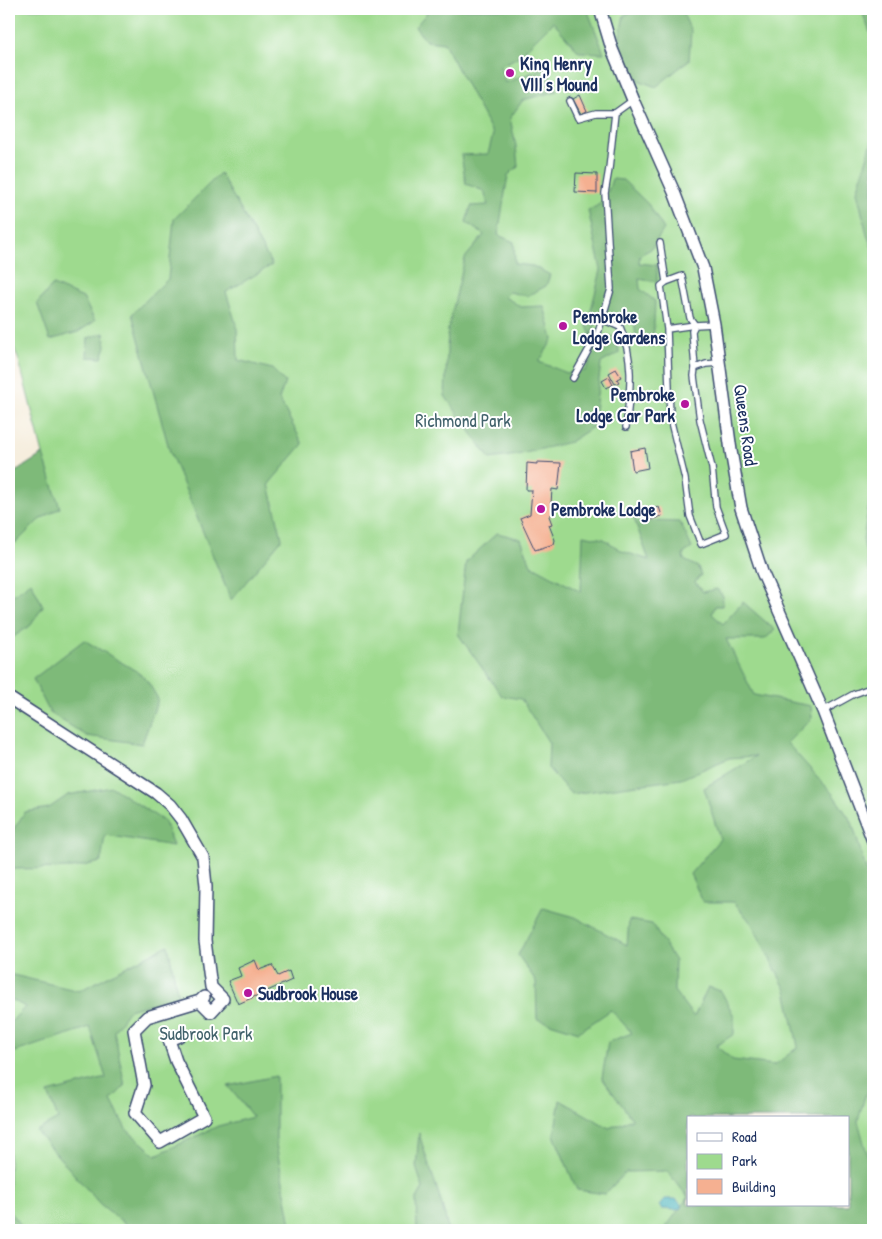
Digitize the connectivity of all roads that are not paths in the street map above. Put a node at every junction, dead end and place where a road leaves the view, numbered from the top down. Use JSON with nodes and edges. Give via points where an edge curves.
{"nodes":[{"id":1,"x":600,"y":9,"type":"edge"},
{"id":2,"x":633,"y":100,"type":"junction"},
{"id":3,"x":570,"y":101,"type":"dead end"},
{"id":4,"x":615,"y":113,"type":"junction"},
{"id":5,"x":660,"y":243,"type":"dead end"},
{"id":6,"x":666,"y":282,"type":"junction"},
{"id":7,"x":602,"y":319,"type":"junction"},
{"id":8,"x":714,"y":324,"type":"junction"},
{"id":9,"x":695,"y":325,"type":"junction"},
{"id":10,"x":666,"y":329,"type":"junction"},
{"id":11,"x":719,"y":363,"type":"junction"},
{"id":12,"x":695,"y":368,"type":"junction"},
{"id":13,"x":573,"y":378,"type":"dead end"},
{"id":14,"x":626,"y":427,"type":"dead end"},
{"id":15,"x":873,"y":687,"type":"edge"},
{"id":16,"x":9,"y":698,"type":"edge"},
{"id":17,"x":823,"y":711,"type":"junction"},
{"id":18,"x":873,"y":841,"type":"edge"},
{"id":19,"x":211,"y":987,"type":"junction"},
{"id":20,"x":200,"y":1001,"type":"junction"},
{"id":21,"x":179,"y":1036,"type":"dead end"}],
"edges":[{"from":1,"to":2,"type":"street","name":"Queens Road"},
{"from":2,"to":4,"type":"lane"},
{"from":2,"to":8,"type":"street","name":"Queens Road","via":[[703,268]]},
{"from":3,"to":4,"type":"lane","via":[[578,118],[596,113]]},
{"from":4,"to":7,"type":"lane","via":[[605,193],[611,289]]},
{"from":5,"to":6,"type":"lane"},
{"from":6,"to":9,"type":"lane","via":[[682,276],[690,318]]},
{"from":6,"to":10,"type":"lane","via":[[661,286]]},
{"from":7,"to":13,"type":"lane","via":[[598,333]]},
{"from":7,"to":14,"type":"lane","via":[[620,327],[627,342],[632,380]]},
{"from":8,"to":9,"type":"lane"},
{"from":8,"to":11,"type":"street","name":"Queens Road"},
{"from":9,"to":10,"type":"lane"},
{"from":9,"to":12,"type":"lane","via":[[692,331]]},
{"from":10,"to":12,"type":"lane","via":[[670,418],[690,516],[702,544],[726,534],[716,507],[712,468],[700,420]]},
{"from":11,"to":12,"type":"lane"},
{"from":11,"to":17,"type":"street","name":"Queens Road","via":[[741,508],[762,572]]},
{"from":15,"to":17,"type":"lane"},
{"from":16,"to":19,"type":"street","via":[[156,794],[181,819],[203,857]]},
{"from":17,"to":18,"type":"street","name":"Queens Road"},
{"from":19,"to":20,"type":"street"},
{"from":19,"to":20,"type":"street","via":[[223,999],[211,1012]]},
{"from":20,"to":21,"type":"street","via":[[147,1017],[134,1030],[144,1085],[135,1113],[160,1142],[204,1117],[169,1040]]}]}
